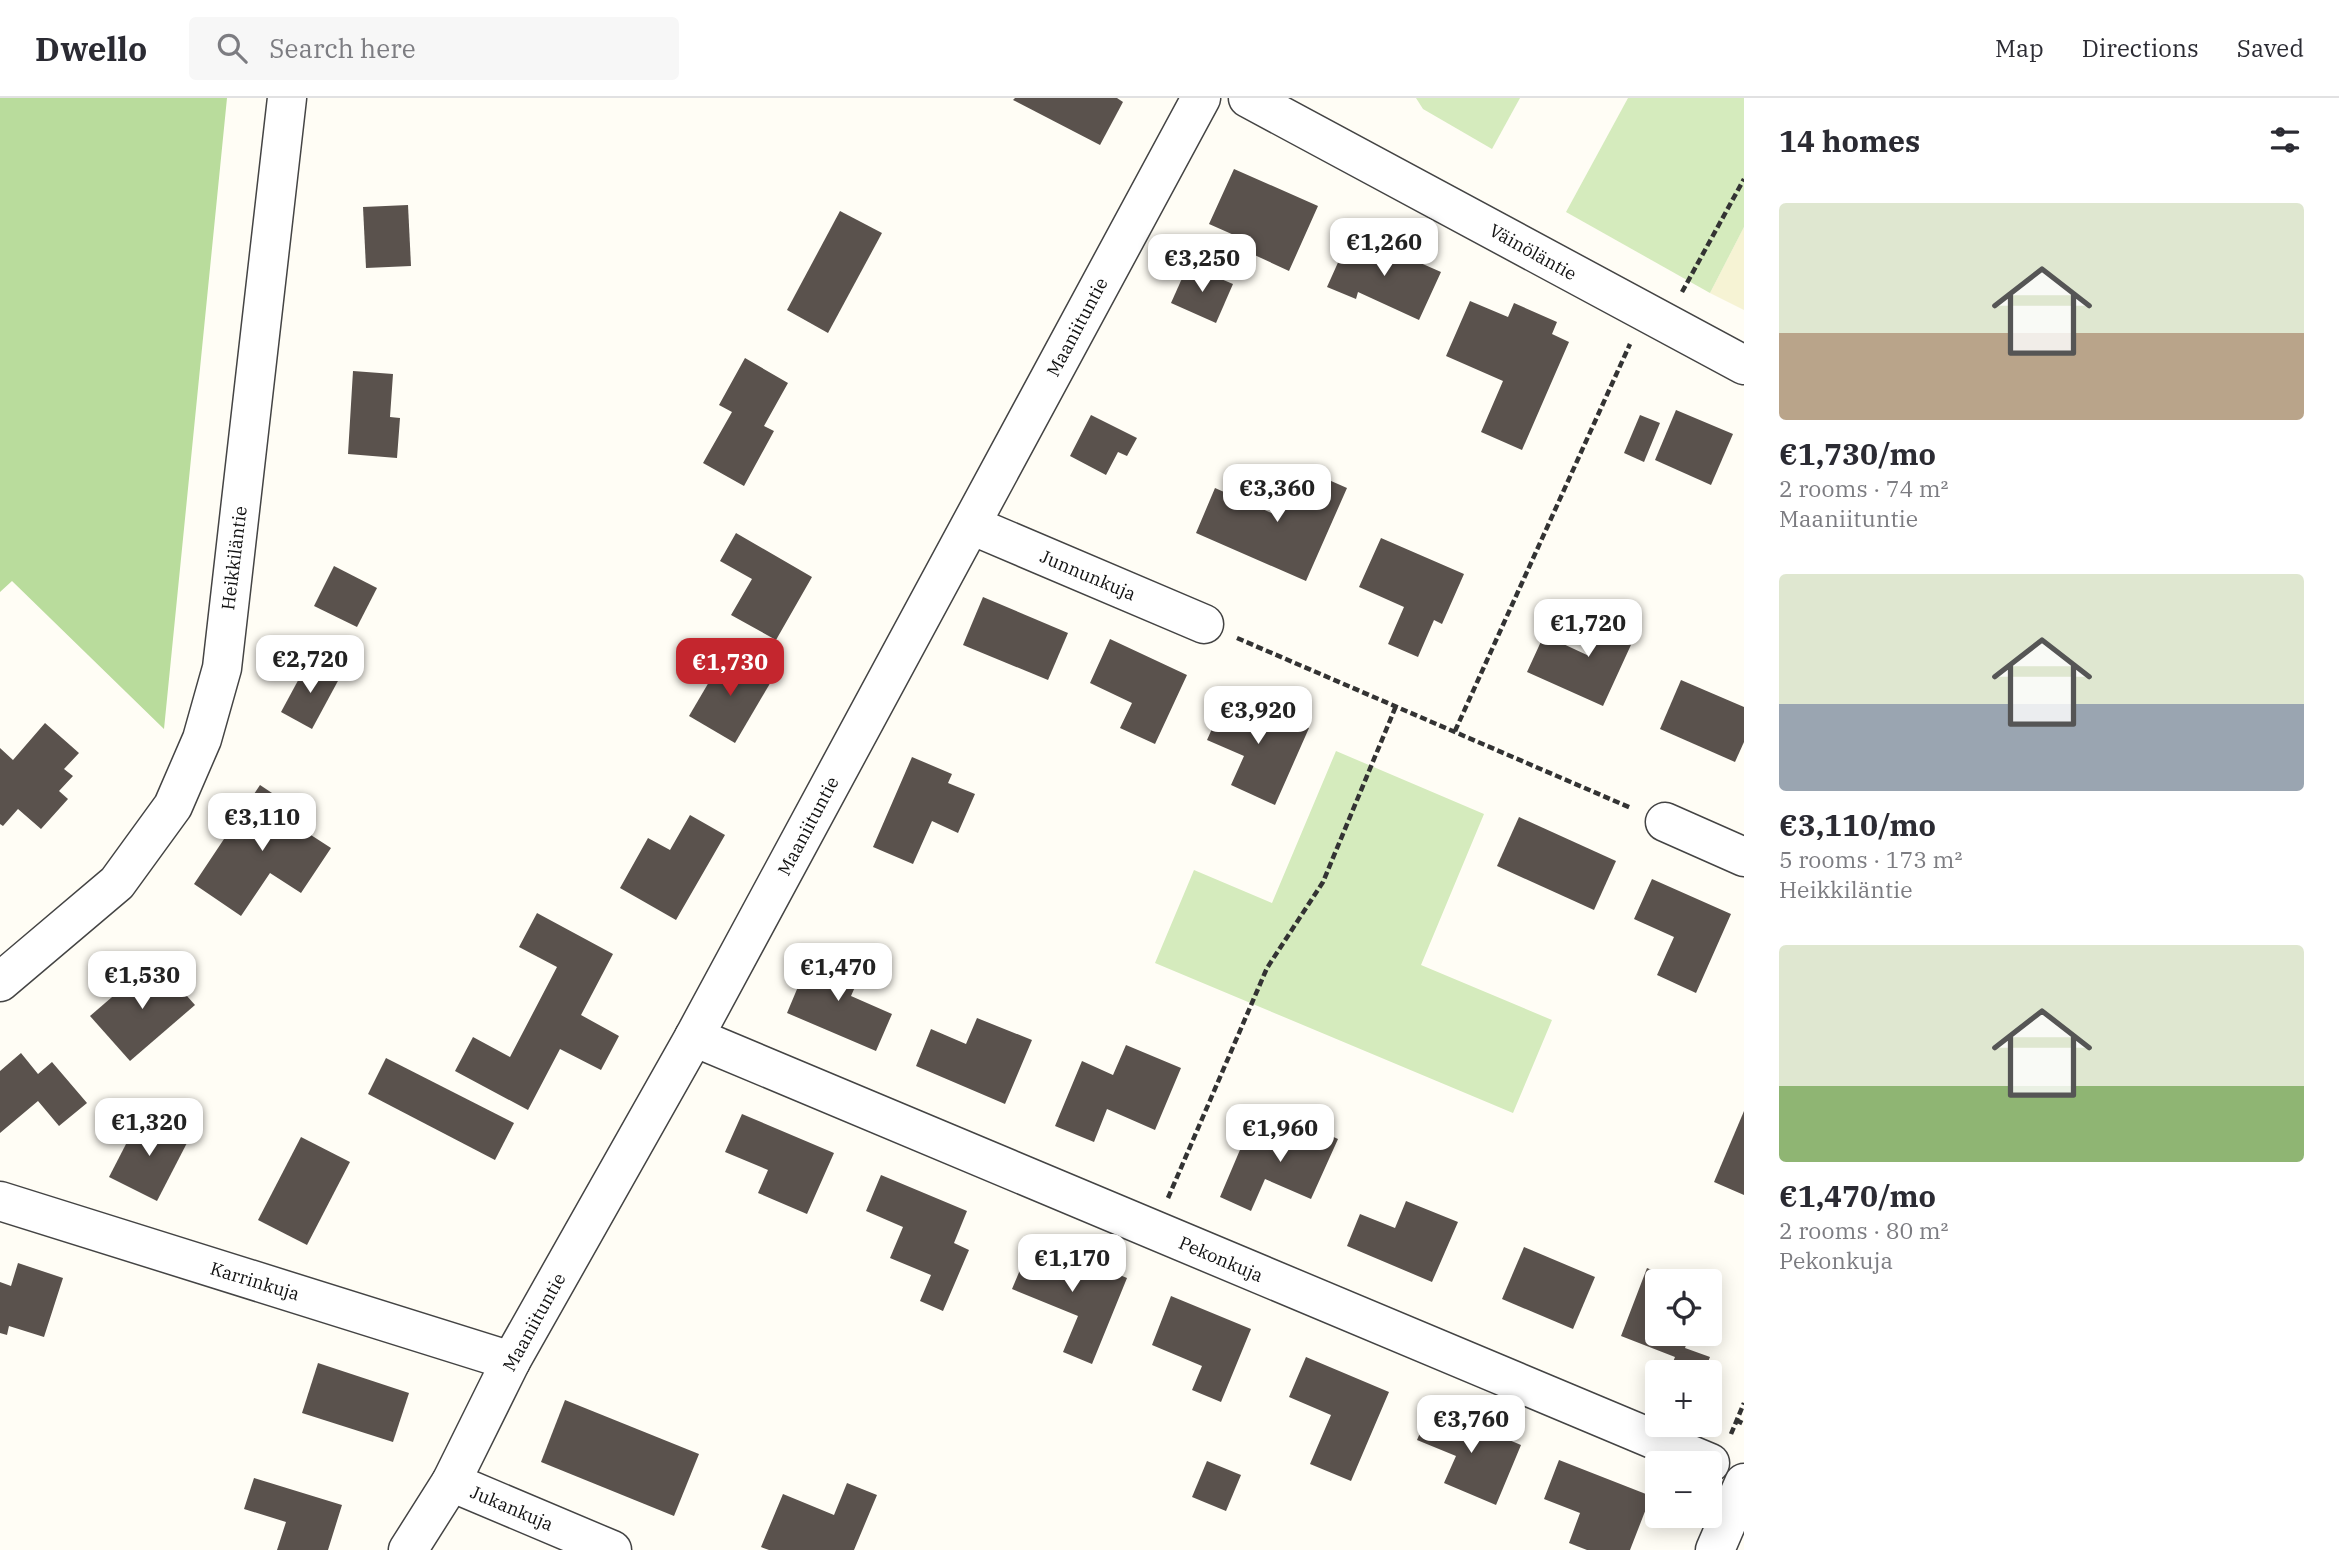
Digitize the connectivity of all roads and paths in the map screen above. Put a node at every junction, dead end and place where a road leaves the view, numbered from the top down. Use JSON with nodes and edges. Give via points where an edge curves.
{"nodes":[{"id":1,"x":287,"y":98,"type":"edge"},
{"id":2,"x":1201,"y":98,"type":"edge"},
{"id":3,"x":1248,"y":98,"type":"edge"},
{"id":4,"x":1744,"y":179,"type":"edge"},
{"id":5,"x":1699,"y":259,"type":"dead end"},
{"id":6,"x":1630,"y":344,"type":"dead end"},
{"id":7,"x":1744,"y":365,"type":"edge"},
{"id":8,"x":971,"y":525,"type":"junction"},
{"id":9,"x":1204,"y":624,"type":"joint"},
{"id":10,"x":1396,"y":706,"type":"junction"},
{"id":11,"x":1455,"y":731,"type":"junction"},
{"id":12,"x":1665,"y":822,"type":"joint"},
{"id":13,"x":1744,"y":857,"type":"edge"},
{"id":14,"x":0,"y":982,"type":"edge"},
{"id":15,"x":695,"y":1037,"type":"junction"},
{"id":16,"x":0,"y":1201,"type":"edge"},
{"id":17,"x":1154,"y":1230,"type":"junction"},
{"id":18,"x":511,"y":1361,"type":"junction"},
{"id":19,"x":1737,"y":1420,"type":"dead end"},
{"id":20,"x":1744,"y":1424,"type":"edge"},
{"id":21,"x":1681,"y":1451,"type":"edge"},
{"id":22,"x":1722,"y":1468,"type":"edge"},
{"id":23,"x":1744,"y":1477,"type":"edge"},
{"id":24,"x":451,"y":1482,"type":"junction"},
{"id":25,"x":1744,"y":1483,"type":"edge"},
{"id":26,"x":408,"y":1550,"type":"edge"},
{"id":27,"x":612,"y":1550,"type":"edge"},
{"id":28,"x":1715,"y":1550,"type":"edge"}],
"edges":[{"from":1,"to":14,"type":"street","name":"Heikkiläntie","via":[[222,668],[202,739],[173,806],[117,883]]},
{"from":2,"to":8,"type":"street","name":"Maaniituntie"},
{"from":3,"to":7,"type":"street","name":"Väinöläntie"},
{"from":4,"to":5,"type":"path"},
{"from":6,"to":11,"type":"path"},
{"from":8,"to":9,"type":"street","name":"Junnunkuja"},
{"from":8,"to":15,"type":"street","name":"Maaniituntie"},
{"from":9,"to":10,"type":"path"},
{"from":10,"to":11,"type":"path"},
{"from":10,"to":17,"type":"path","via":[[1322,882],[1267,968]]},
{"from":11,"to":12,"type":"path"},
{"from":12,"to":13,"type":"street"},
{"from":15,"to":17,"type":"street","name":"Pekonkuja"},
{"from":15,"to":18,"type":"street","name":"Maaniituntie"},
{"from":16,"to":18,"type":"street","name":"Karrinkuja"},
{"from":17,"to":21,"type":"street","name":"Pekonkuja"},
{"from":18,"to":24,"type":"street","name":"Maaniituntie"},
{"from":19,"to":20,"type":"path"},
{"from":22,"to":23,"type":"street","name":"Pekonkuja"},
{"from":24,"to":26,"type":"street","name":"Maaniituntie"},
{"from":24,"to":27,"type":"street","name":"Jukankuja"},
{"from":25,"to":28,"type":"street"}]}
